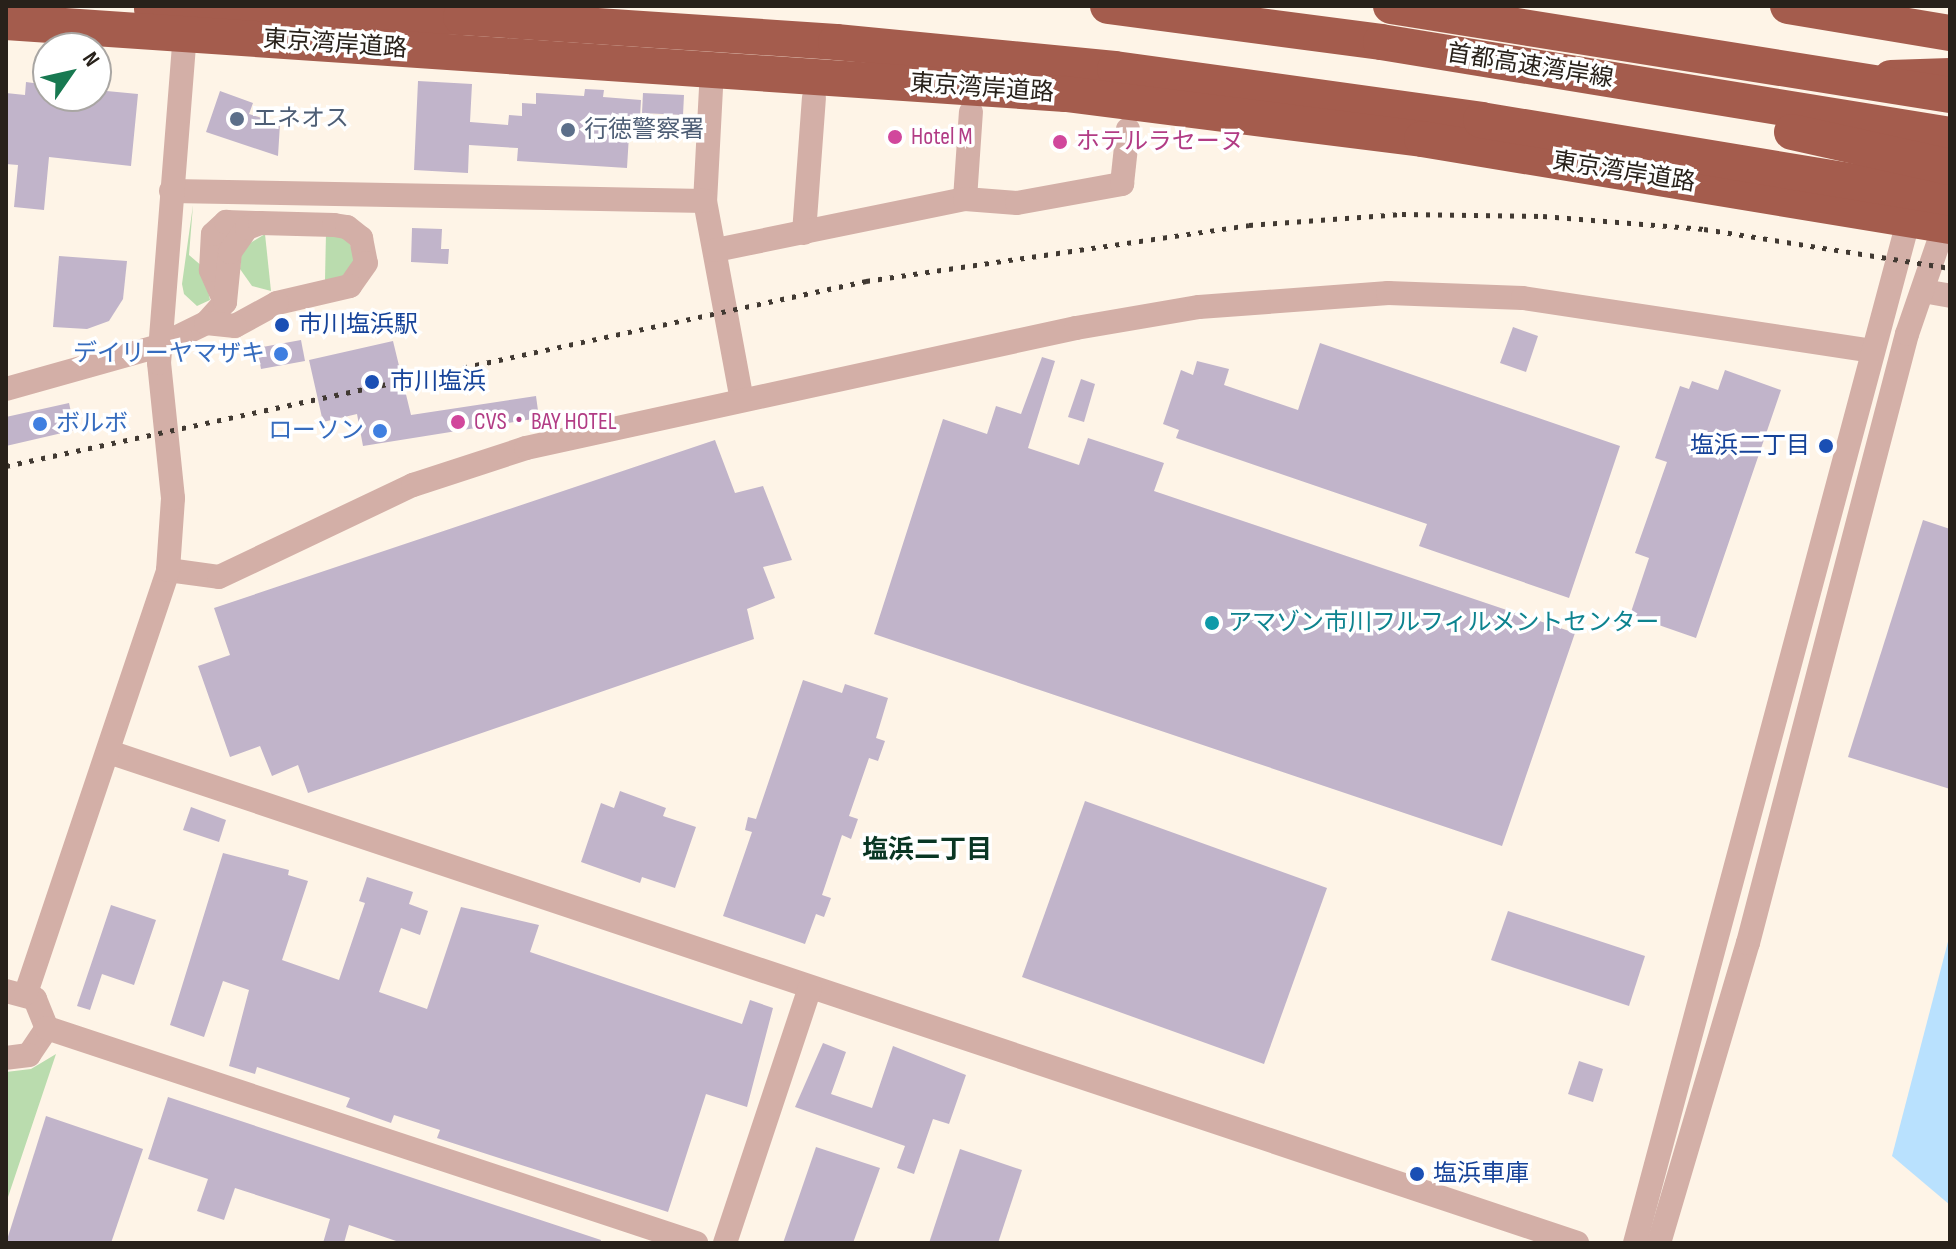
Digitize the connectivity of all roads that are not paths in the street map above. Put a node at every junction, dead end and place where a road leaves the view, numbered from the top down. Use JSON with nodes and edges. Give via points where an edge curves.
{"nodes":[{"id":1,"x":31,"y":6,"type":"edge"},
{"id":2,"x":1108,"y":6,"type":"edge"},
{"id":3,"x":1391,"y":6,"type":"edge"},
{"id":4,"x":1788,"y":6,"type":"edge"},
{"id":5,"x":6,"y":22,"type":"edge"},
{"id":6,"x":1950,"y":33,"type":"edge"},
{"id":7,"x":185,"y":34,"type":"junction"},
{"id":8,"x":1381,"y":42,"type":"junction"},
{"id":9,"x":712,"y":69,"type":"junction"},
{"id":10,"x":1950,"y":77,"type":"edge"},
{"id":11,"x":1866,"y":81,"type":"junction"},
{"id":12,"x":1950,"y":95,"type":"edge"},
{"id":13,"x":814,"y":98,"type":"dead end"},
{"id":14,"x":971,"y":112,"type":"dead end"},
{"id":15,"x":1128,"y":129,"type":"dead end"},
{"id":16,"x":1950,"y":135,"type":"edge"},
{"id":17,"x":1950,"y":167,"type":"edge"},
{"id":18,"x":171,"y":191,"type":"junction"},
{"id":19,"x":965,"y":199,"type":"junction"},
{"id":20,"x":705,"y":201,"type":"junction"},
{"id":21,"x":1949,"y":215,"type":"edge"},
{"id":22,"x":1909,"y":219,"type":"junction"},
{"id":23,"x":260,"y":223,"type":"junction"},
{"id":24,"x":804,"y":233,"type":"junction"},
{"id":25,"x":716,"y":250,"type":"junction"},
{"id":26,"x":229,"y":276,"type":"junction"},
{"id":27,"x":1923,"y":291,"type":"junction"},
{"id":28,"x":1950,"y":296,"type":"edge"},
{"id":29,"x":225,"y":302,"type":"junction"},
{"id":30,"x":277,"y":303,"type":"junction"},
{"id":31,"x":206,"y":323,"type":"junction"},
{"id":32,"x":159,"y":346,"type":"junction"},
{"id":33,"x":1872,"y":351,"type":"junction"},
{"id":34,"x":6,"y":389,"type":"edge"},
{"id":35,"x":742,"y":400,"type":"junction"},
{"id":36,"x":1835,"y":493,"type":"junction"},
{"id":37,"x":1863,"y":500,"type":"junction"},
{"id":38,"x":168,"y":570,"type":"junction"},
{"id":39,"x":1790,"y":666,"type":"junction"},
{"id":40,"x":1818,"y":673,"type":"junction"},
{"id":41,"x":109,"y":752,"type":"junction"},
{"id":42,"x":1719,"y":936,"type":"junction"},
{"id":43,"x":1748,"y":943,"type":"junction"},
{"id":44,"x":810,"y":988,"type":"junction"},
{"id":45,"x":16,"y":992,"type":"edge"},
{"id":46,"x":47,"y":1028,"type":"junction"},
{"id":47,"x":6,"y":1058,"type":"edge"},
{"id":48,"x":1686,"y":1061,"type":"junction"},
{"id":49,"x":1710,"y":1067,"type":"junction"},
{"id":50,"x":1676,"y":1144,"type":"junction"},
{"id":51,"x":696,"y":1243,"type":"edge"},
{"id":52,"x":725,"y":1243,"type":"edge"},
{"id":53,"x":1577,"y":1243,"type":"edge"},
{"id":54,"x":1635,"y":1243,"type":"edge"},
{"id":55,"x":1659,"y":1243,"type":"edge"}],
"edges":[{"from":1,"to":21,"type":"highway","name":"東京湾岸道路","bridge":true,"via":[[461,17],[836,42],[1115,69],[1481,120]]},
{"from":2,"to":8,"type":"highway","name":"首都高速湾岸線","bridge":true},
{"from":3,"to":11,"type":"highway","name":"首都高速湾岸線","bridge":true},
{"from":4,"to":6,"type":"highway"},
{"from":5,"to":7,"type":"highway","name":"東京湾岸道路"},
{"from":7,"to":9,"type":"highway","name":"東京湾岸道路"},
{"from":7,"to":18,"type":"street"},
{"from":8,"to":16,"type":"highway","name":"首都高速湾岸線","bridge":true},
{"from":8,"to":17,"type":"highway","bridge":true,"via":[[1511,77]]},
{"from":9,"to":20,"type":"street"},
{"from":9,"to":22,"type":"highway","name":"東京湾岸道路","via":[[1193,107]]},
{"from":10,"to":11,"type":"highway","bridge":true},
{"from":10,"to":22,"type":"street"},
{"from":11,"to":12,"type":"highway","name":"首都高速湾岸線","bridge":true},
{"from":13,"to":24,"type":"street"},
{"from":14,"to":19,"type":"street"},
{"from":15,"to":19,"type":"street","via":[[1122,184],[1017,203]]},
{"from":18,"to":20,"type":"street"},
{"from":18,"to":32,"type":"street"},
{"from":19,"to":24,"type":"street"},
{"from":20,"to":25,"type":"street"},
{"from":21,"to":22,"type":"highway","name":"東京湾岸道路"},
{"from":21,"to":27,"type":"street"},
{"from":22,"to":33,"type":"street"},
{"from":23,"to":26,"type":"street","via":[[234,242]]},
{"from":23,"to":29,"type":"street","via":[[226,222],[213,234],[211,270]]},
{"from":23,"to":30,"type":"street","via":[[347,227],[364,245],[363,272],[350,286]]},
{"from":24,"to":25,"type":"street"},
{"from":25,"to":35,"type":"street"},
{"from":26,"to":29,"type":"street"},
{"from":26,"to":30,"type":"street","via":[[253,297]]},
{"from":27,"to":28,"type":"street"},
{"from":27,"to":37,"type":"street"},
{"from":29,"to":31,"type":"street"},
{"from":30,"to":31,"type":"street","via":[[235,326]]},
{"from":31,"to":32,"type":"street"},
{"from":32,"to":34,"type":"street"},
{"from":32,"to":38,"type":"street","via":[[173,498]]},
{"from":33,"to":35,"type":"street","via":[[1551,301],[1388,293],[1294,297],[1076,328]]},
{"from":33,"to":36,"type":"street"},
{"from":35,"to":38,"type":"street","via":[[526,448],[453,470],[348,513],[219,577]]},
{"from":36,"to":37,"type":"street"},
{"from":36,"to":39,"type":"street"},
{"from":37,"to":40,"type":"street"},
{"from":38,"to":41,"type":"street"},
{"from":39,"to":40,"type":"street"},
{"from":39,"to":42,"type":"street"},
{"from":40,"to":43,"type":"street"},
{"from":41,"to":44,"type":"street"},
{"from":41,"to":45,"type":"street"},
{"from":42,"to":43,"type":"street"},
{"from":42,"to":48,"type":"street"},
{"from":43,"to":49,"type":"street"},
{"from":44,"to":52,"type":"street"},
{"from":44,"to":53,"type":"street"},
{"from":45,"to":46,"type":"street","via":[[42,1007]]},
{"from":46,"to":47,"type":"street","via":[[29,1055]]},
{"from":46,"to":51,"type":"street"},
{"from":48,"to":49,"type":"street"},
{"from":48,"to":50,"type":"street"},
{"from":49,"to":50,"type":"street"},
{"from":50,"to":54,"type":"street"},
{"from":50,"to":55,"type":"street"}]}
